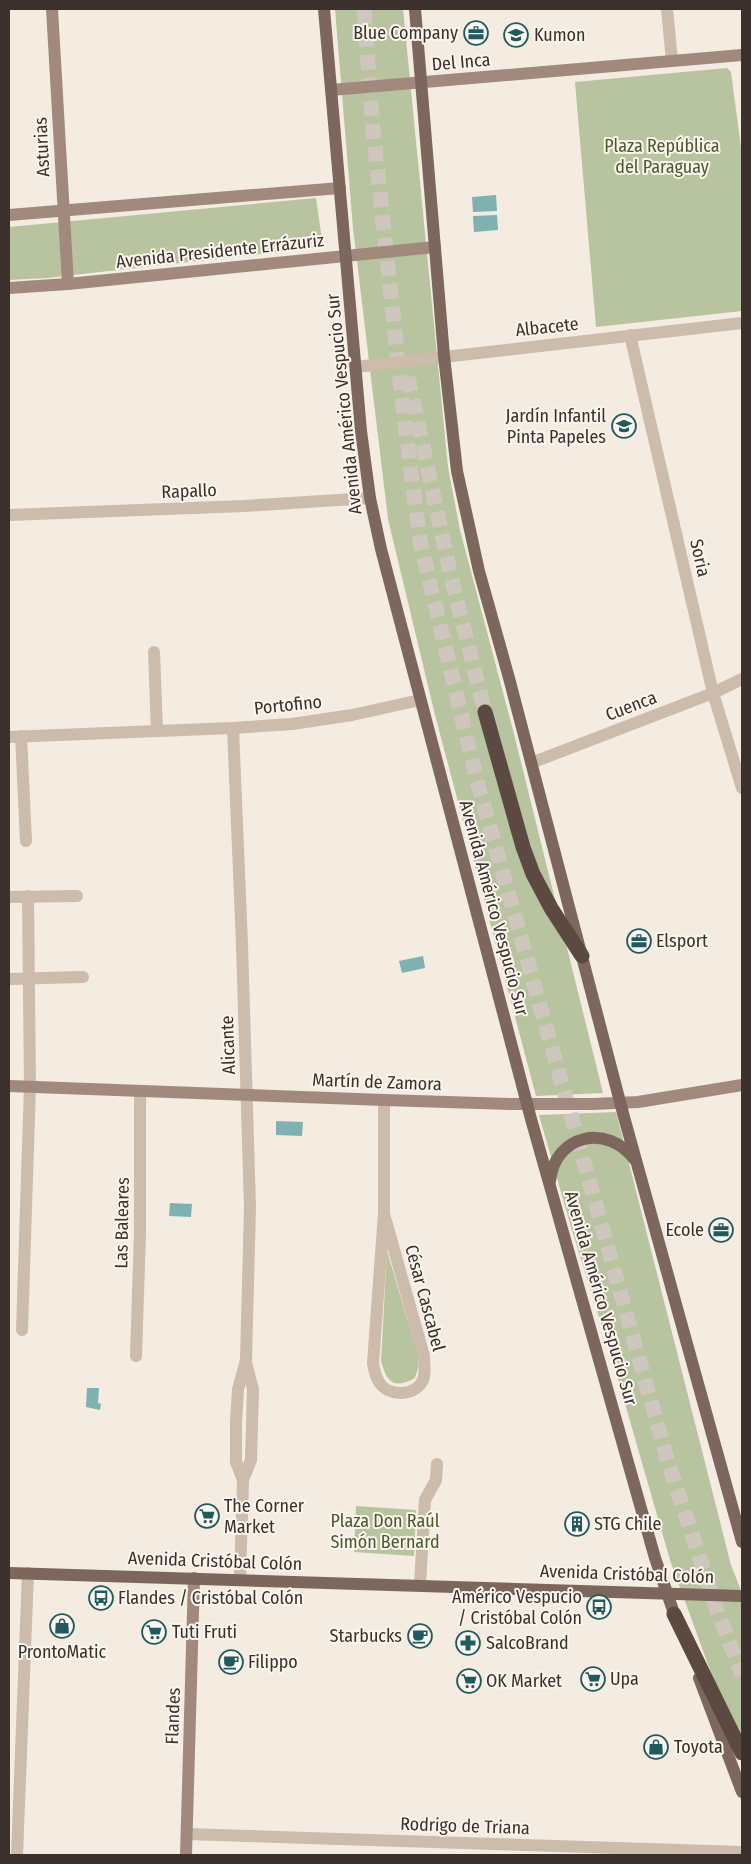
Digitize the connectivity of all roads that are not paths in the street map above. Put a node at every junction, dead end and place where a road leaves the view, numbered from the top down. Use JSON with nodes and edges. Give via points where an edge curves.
{"nodes":[{"id":1,"x":52,"y":9,"type":"edge"},
{"id":2,"x":324,"y":9,"type":"edge"},
{"id":3,"x":415,"y":9,"type":"edge"},
{"id":4,"x":667,"y":9,"type":"edge"},
{"id":5,"x":742,"y":55,"type":"edge"},
{"id":6,"x":672,"y":61,"type":"junction"},
{"id":7,"x":421,"y":83,"type":"junction"},
{"id":8,"x":331,"y":90,"type":"junction"},
{"id":9,"x":340,"y":188,"type":"junction"},
{"id":10,"x":63,"y":211,"type":"junction"},
{"id":11,"x":9,"y":215,"type":"edge"},
{"id":12,"x":435,"y":248,"type":"junction"},
{"id":13,"x":345,"y":256,"type":"junction"},
{"id":14,"x":68,"y":284,"type":"junction"},
{"id":15,"x":9,"y":288,"type":"edge"},
{"id":16,"x":742,"y":322,"type":"edge"},
{"id":17,"x":630,"y":335,"type":"junction"},
{"id":18,"x":444,"y":356,"type":"junction"},
{"id":19,"x":356,"y":367,"type":"junction"},
{"id":20,"x":370,"y":498,"type":"junction"},
{"id":21,"x":9,"y":515,"type":"edge"},
{"id":22,"x":154,"y":652,"type":"dead end"},
{"id":23,"x":742,"y":679,"type":"edge"},
{"id":24,"x":713,"y":693,"type":"junction"},
{"id":25,"x":420,"y":700,"type":"junction"},
{"id":26,"x":485,"y":712,"type":"tunnel mouth"},
{"id":27,"x":233,"y":728,"type":"junction"},
{"id":28,"x":157,"y":731,"type":"junction"},
{"id":29,"x":15,"y":737,"type":"edge"},
{"id":30,"x":531,"y":763,"type":"junction"},
{"id":31,"x":742,"y":788,"type":"edge"},
{"id":32,"x":26,"y":841,"type":"dead end"},
{"id":33,"x":28,"y":896,"type":"junction"},
{"id":34,"x":77,"y":896,"type":"dead end"},
{"id":35,"x":9,"y":897,"type":"edge"},
{"id":36,"x":582,"y":956,"type":"junction"},
{"id":37,"x":82,"y":977,"type":"dead end"},
{"id":38,"x":29,"y":978,"type":"junction"},
{"id":39,"x":9,"y":979,"type":"edge"},
{"id":40,"x":742,"y":1085,"type":"edge"},
{"id":41,"x":9,"y":1086,"type":"edge"},
{"id":42,"x":30,"y":1086,"type":"junction"},
{"id":43,"x":140,"y":1091,"type":"junction"},
{"id":44,"x":247,"y":1094,"type":"junction"},
{"id":45,"x":384,"y":1100,"type":"junction"},
{"id":46,"x":527,"y":1104,"type":"junction"},
{"id":47,"x":621,"y":1104,"type":"junction"},
{"id":48,"x":639,"y":1169,"type":"junction"},
{"id":49,"x":550,"y":1181,"type":"junction"},
{"id":50,"x":384,"y":1214,"type":"junction"},
{"id":51,"x":22,"y":1330,"type":"dead end"},
{"id":52,"x":136,"y":1356,"type":"dead end"},
{"id":53,"x":437,"y":1464,"type":"dead end"},
{"id":54,"x":742,"y":1542,"type":"edge"},
{"id":55,"x":9,"y":1573,"type":"edge"},
{"id":56,"x":28,"y":1573,"type":"junction"},
{"id":57,"x":194,"y":1578,"type":"junction"},
{"id":58,"x":240,"y":1580,"type":"junction"},
{"id":59,"x":420,"y":1585,"type":"junction"},
{"id":60,"x":666,"y":1593,"type":"junction"},
{"id":61,"x":742,"y":1596,"type":"edge"},
{"id":62,"x":674,"y":1614,"type":"junction"},
{"id":63,"x":742,"y":1753,"type":"edge"},
{"id":64,"x":742,"y":1792,"type":"edge"},
{"id":65,"x":187,"y":1834,"type":"junction"},
{"id":66,"x":742,"y":1852,"type":"edge"},
{"id":67,"x":17,"y":1855,"type":"edge"},
{"id":68,"x":186,"y":1855,"type":"edge"}],
"edges":[{"from":1,"to":10,"type":"street","name":"Asturias"},
{"from":2,"to":8,"type":"main road","name":"Avenida Américo Vespucio Sur"},
{"from":3,"to":7,"type":"main road"},
{"from":4,"to":6,"type":"street"},
{"from":5,"to":6,"type":"street","name":"Del Inca"},
{"from":6,"to":7,"type":"street","name":"Del Inca"},
{"from":7,"to":8,"type":"street","name":"Del Inca"},
{"from":7,"to":12,"type":"main road"},
{"from":8,"to":9,"type":"main road","name":"Avenida Américo Vespucio Sur"},
{"from":9,"to":10,"type":"street"},
{"from":9,"to":13,"type":"main road","name":"Avenida Américo Vespucio Sur"},
{"from":10,"to":11,"type":"street"},
{"from":10,"to":14,"type":"street","name":"Asturias"},
{"from":12,"to":13,"type":"street","name":"Avenida Presidente Errázuriz"},
{"from":12,"to":18,"type":"main road"},
{"from":13,"to":14,"type":"street","name":"Avenida Presidente Errázuriz"},
{"from":13,"to":19,"type":"main road","name":"Avenida Américo Vespucio Sur"},
{"from":14,"to":15,"type":"street","name":"Avenida Presidente Errázuriz"},
{"from":16,"to":17,"type":"street","name":"Albacete"},
{"from":17,"to":18,"type":"street","name":"Albacete"},
{"from":17,"to":24,"type":"street","name":"Soria"},
{"from":18,"to":19,"type":"street","name":"Albacete"},
{"from":18,"to":30,"type":"main road","via":[[457,471],[479,571]]},
{"from":19,"to":20,"type":"main road","name":"Avenida Américo Vespucio Sur"},
{"from":20,"to":21,"type":"street","name":"Rapallo"},
{"from":20,"to":25,"type":"main road","name":"Avenida Américo Vespucio Sur"},
{"from":22,"to":28,"type":"street"},
{"from":23,"to":24,"type":"street","name":"Cuenca"},
{"from":24,"to":30,"type":"street","name":"Cuenca"},
{"from":24,"to":31,"type":"street","name":"Soria"},
{"from":25,"to":27,"type":"street","name":"Portofino","via":[[309,722]]},
{"from":25,"to":46,"type":"main road","name":"Avenida Américo Vespucio Sur"},
{"from":26,"to":36,"type":"highway","via":[[522,847],[551,908]]},
{"from":27,"to":28,"type":"street","name":"Portofino"},
{"from":27,"to":44,"type":"street","name":"Alicante"},
{"from":28,"to":29,"type":"street","name":"Portofino"},
{"from":29,"to":32,"type":"street"},
{"from":30,"to":36,"type":"main road"},
{"from":33,"to":34,"type":"street"},
{"from":33,"to":35,"type":"street"},
{"from":33,"to":38,"type":"street"},
{"from":36,"to":47,"type":"main road"},
{"from":37,"to":38,"type":"street"},
{"from":38,"to":39,"type":"street"},
{"from":38,"to":42,"type":"street"},
{"from":40,"to":47,"type":"street","name":"Martín de Zamora"},
{"from":41,"to":42,"type":"street","name":"Martín de Zamora"},
{"from":42,"to":43,"type":"street","name":"Martín de Zamora"},
{"from":42,"to":51,"type":"street"},
{"from":43,"to":44,"type":"street","name":"Martín de Zamora"},
{"from":43,"to":52,"type":"street","name":"Las Baleares"},
{"from":44,"to":45,"type":"street","name":"Martín de Zamora"},
{"from":44,"to":58,"type":"street","name":"Alicante","via":[[250,1245],[246,1360],[253,1389],[251,1460],[243,1480]]},
{"from":45,"to":46,"type":"street","name":"Martín de Zamora"},
{"from":45,"to":50,"type":"street","name":"César Cascabel"},
{"from":46,"to":47,"type":"street","name":"Martín de Zamora"},
{"from":46,"to":49,"type":"main road","name":"Avenida Américo Vespucio Sur"},
{"from":47,"to":48,"type":"main road"},
{"from":48,"to":49,"type":"main road","via":[[629,1152],[612,1140],[582,1139],[564,1150],[553,1166]]},
{"from":48,"to":54,"type":"main road"},
{"from":49,"to":60,"type":"main road","name":"Avenida Américo Vespucio Sur"},
{"from":50,"to":50,"type":"street","name":"César Cascabel","via":[[373,1363],[383,1387],[400,1393],[419,1385],[423,1378],[424,1356]]},
{"from":53,"to":59,"type":"street","via":[[436,1480],[424,1500]]},
{"from":55,"to":56,"type":"main road","name":"Avenida Cristóbal Colón"},
{"from":56,"to":57,"type":"main road","name":"Avenida Cristóbal Colón"},
{"from":56,"to":67,"type":"street"},
{"from":57,"to":58,"type":"main road","name":"Avenida Cristóbal Colón"},
{"from":57,"to":65,"type":"street","name":"Flandes"},
{"from":58,"to":59,"type":"main road","name":"Avenida Cristóbal Colón"},
{"from":59,"to":60,"type":"main road","name":"Avenida Cristóbal Colón"},
{"from":60,"to":61,"type":"main road","name":"Avenida Cristóbal Colón"},
{"from":60,"to":62,"type":"main road","name":"Avenida Américo Vespucio Sur"},
{"from":62,"to":63,"type":"highway"},
{"from":62,"to":64,"type":"main road","name":"Avenida Américo Vespucio Sur"},
{"from":65,"to":66,"type":"street","name":"Rodrigo de Triana"},
{"from":65,"to":68,"type":"street","name":"Flandes"}]}
